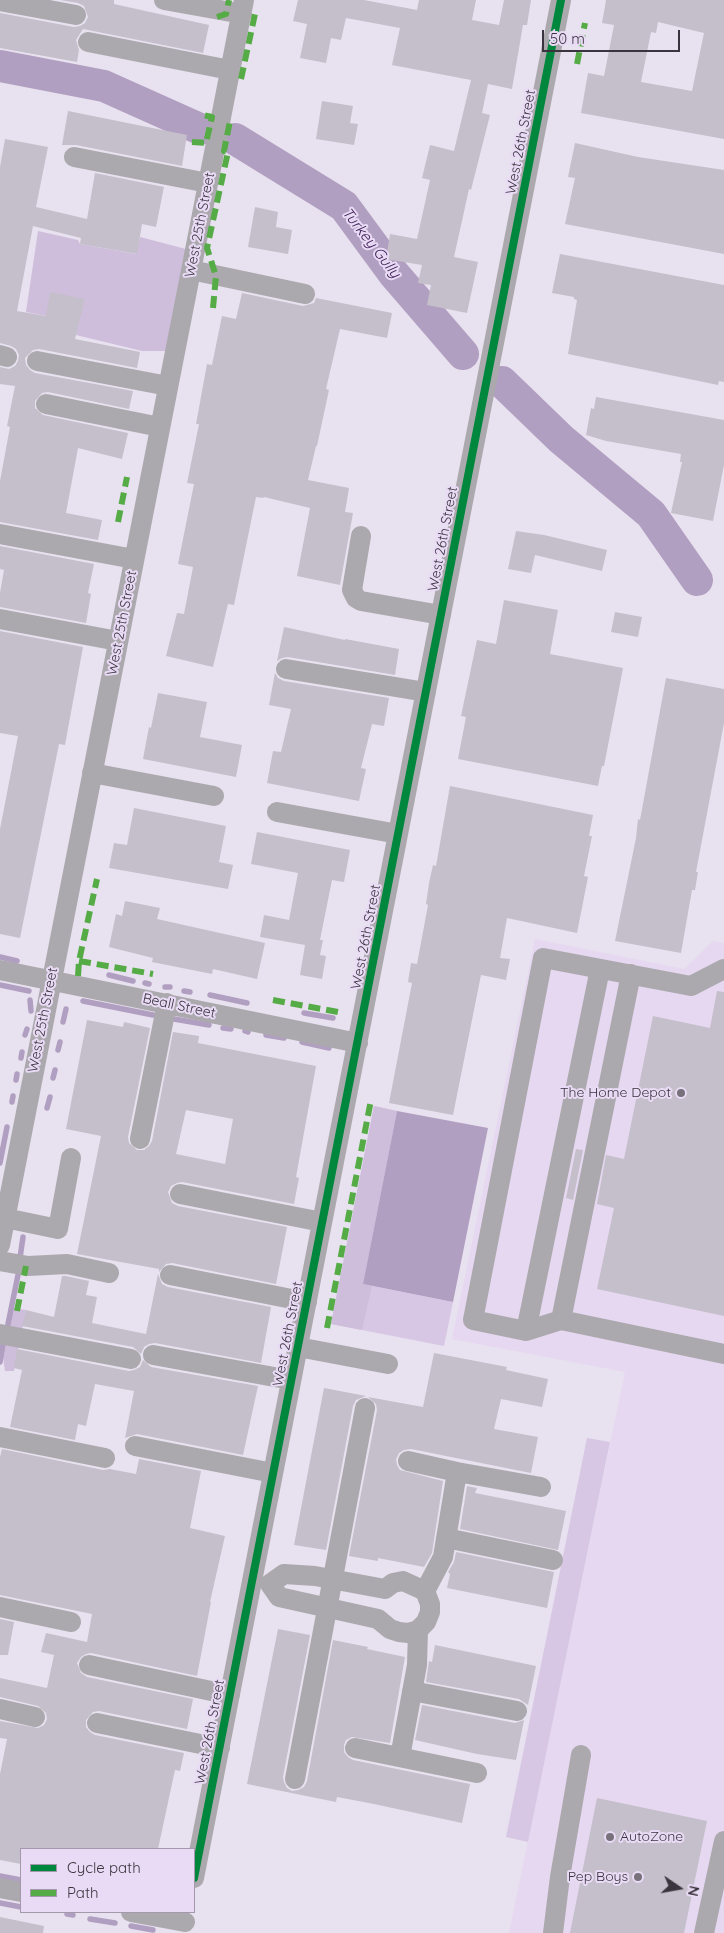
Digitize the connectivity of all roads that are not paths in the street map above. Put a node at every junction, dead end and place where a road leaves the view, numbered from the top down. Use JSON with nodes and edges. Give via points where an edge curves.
{"nodes":[{"id":1,"x":164,"y":0,"type":"edge"},
{"id":2,"x":561,"y":0,"type":"edge"},
{"id":3,"x":0,"y":1,"type":"edge"},
{"id":4,"x":243,"y":7,"type":"edge"},
{"id":5,"x":76,"y":14,"type":"dead end"},
{"id":6,"x":88,"y":42,"type":"dead end"},
{"id":7,"x":230,"y":70,"type":"junction"},
{"id":8,"x":74,"y":158,"type":"dead end"},
{"id":9,"x":208,"y":183,"type":"junction"},
{"id":10,"x":191,"y":270,"type":"junction"},
{"id":11,"x":305,"y":294,"type":"dead end"},
{"id":12,"x":37,"y":361,"type":"dead end"},
{"id":13,"x":168,"y":386,"type":"junction"},
{"id":14,"x":46,"y":404,"type":"dead end"},
{"id":15,"x":160,"y":426,"type":"junction"},
{"id":16,"x":0,"y":534,"type":"edge"},
{"id":17,"x":361,"y":536,"type":"dead end"},
{"id":18,"x":134,"y":559,"type":"junction"},
{"id":19,"x":441,"y":615,"type":"junction"},
{"id":20,"x":0,"y":619,"type":"edge"},
{"id":21,"x":118,"y":641,"type":"junction"},
{"id":22,"x":286,"y":669,"type":"dead end"},
{"id":23,"x":426,"y":692,"type":"junction"},
{"id":24,"x":92,"y":773,"type":"junction"},
{"id":25,"x":214,"y":796,"type":"dead end"},
{"id":26,"x":277,"y":812,"type":"dead end"},
{"id":27,"x":398,"y":834,"type":"junction"},
{"id":28,"x":600,"y":968,"type":"junction"},
{"id":29,"x":724,"y":969,"type":"edge"},
{"id":30,"x":0,"y":970,"type":"edge"},
{"id":31,"x":631,"y":974,"type":"junction"},
{"id":32,"x":51,"y":980,"type":"junction"},
{"id":33,"x":166,"y":1003,"type":"junction"},
{"id":34,"x":358,"y":1043,"type":"junction"},
{"id":35,"x":140,"y":1139,"type":"dead end"},
{"id":36,"x":71,"y":1158,"type":"dead end"},
{"id":37,"x":6,"y":1183,"type":"edge"},
{"id":38,"x":180,"y":1194,"type":"dead end"},
{"id":39,"x":5,"y":1218,"type":"junction"},
{"id":40,"x":322,"y":1222,"type":"junction"},
{"id":41,"x":0,"y":1246,"type":"edge"},
{"id":42,"x":0,"y":1261,"type":"edge"},
{"id":43,"x":109,"y":1273,"type":"dead end"},
{"id":44,"x":170,"y":1275,"type":"dead end"},
{"id":45,"x":307,"y":1302,"type":"junction"},
{"id":46,"x":561,"y":1320,"type":"junction"},
{"id":47,"x":526,"y":1331,"type":"junction"},
{"id":48,"x":0,"y":1334,"type":"edge"},
{"id":49,"x":298,"y":1347,"type":"junction"},
{"id":50,"x":153,"y":1354,"type":"dead end"},
{"id":51,"x":724,"y":1354,"type":"edge"},
{"id":52,"x":131,"y":1359,"type":"dead end"},
{"id":53,"x":388,"y":1364,"type":"dead end"},
{"id":54,"x":292,"y":1380,"type":"junction"},
{"id":55,"x":365,"y":1408,"type":"dead end"},
{"id":56,"x":0,"y":1436,"type":"edge"},
{"id":57,"x":135,"y":1446,"type":"dead end"},
{"id":58,"x":104,"y":1458,"type":"dead end"},
{"id":59,"x":408,"y":1460,"type":"dead end"},
{"id":60,"x":458,"y":1472,"type":"junction"},
{"id":61,"x":273,"y":1473,"type":"junction"},
{"id":62,"x":541,"y":1488,"type":"dead end"},
{"id":63,"x":446,"y":1538,"type":"junction"},
{"id":64,"x":553,"y":1560,"type":"dead end"},
{"id":65,"x":297,"y":1575,"type":"junction"},
{"id":66,"x":333,"y":1579,"type":"junction"},
{"id":67,"x":261,"y":1582,"type":"junction"},
{"id":68,"x":425,"y":1591,"type":"junction"},
{"id":69,"x":292,"y":1600,"type":"junction"},
{"id":70,"x":0,"y":1607,"type":"edge"},
{"id":71,"x":327,"y":1608,"type":"junction"},
{"id":72,"x":71,"y":1622,"type":"dead end"},
{"id":73,"x":418,"y":1630,"type":"junction"},
{"id":74,"x":89,"y":1666,"type":"dead end"},
{"id":75,"x":412,"y":1691,"type":"junction"},
{"id":76,"x":230,"y":1695,"type":"junction"},
{"id":77,"x":0,"y":1709,"type":"edge"},
{"id":78,"x":517,"y":1711,"type":"dead end"},
{"id":79,"x":35,"y":1716,"type":"dead end"},
{"id":80,"x":97,"y":1723,"type":"dead end"},
{"id":81,"x":220,"y":1748,"type":"junction"},
{"id":82,"x":355,"y":1748,"type":"dead end"},
{"id":83,"x":581,"y":1754,"type":"dead end"},
{"id":84,"x":400,"y":1757,"type":"junction"},
{"id":85,"x":477,"y":1773,"type":"dead end"},
{"id":86,"x":295,"y":1779,"type":"dead end"},
{"id":87,"x":724,"y":1841,"type":"edge"},
{"id":88,"x":195,"y":1873,"type":"edge"},
{"id":89,"x":0,"y":1888,"type":"edge"},
{"id":90,"x":20,"y":1892,"type":"edge"},
{"id":91,"x":136,"y":1913,"type":"edge"},
{"id":92,"x":185,"y":1922,"type":"edge"},
{"id":93,"x":553,"y":1933,"type":"edge"},
{"id":94,"x":704,"y":1933,"type":"edge"}],
"edges":[{"from":1,"to":4,"type":"street"},
{"from":2,"to":19,"type":"street","name":"West 26th Street"},
{"from":3,"to":5,"type":"street"},
{"from":4,"to":7,"type":"street","name":"West 25th Street"},
{"from":6,"to":7,"type":"street"},
{"from":7,"to":9,"type":"street","name":"West 25th Street"},
{"from":8,"to":9,"type":"street"},
{"from":9,"to":10,"type":"street","name":"West 25th Street"},
{"from":10,"to":11,"type":"street"},
{"from":10,"to":13,"type":"street","name":"West 25th Street"},
{"from":12,"to":13,"type":"street"},
{"from":13,"to":15,"type":"street","name":"West 25th Street"},
{"from":14,"to":15,"type":"street"},
{"from":15,"to":18,"type":"street","name":"West 25th Street"},
{"from":16,"to":18,"type":"street"},
{"from":17,"to":19,"type":"street","via":[[352,590],[356,598]]},
{"from":18,"to":21,"type":"street","name":"West 25th Street"},
{"from":19,"to":23,"type":"street","name":"West 26th Street"},
{"from":20,"to":21,"type":"street"},
{"from":21,"to":24,"type":"street","name":"West 25th Street"},
{"from":22,"to":23,"type":"street"},
{"from":23,"to":27,"type":"street","name":"West 26th Street"},
{"from":24,"to":25,"type":"street"},
{"from":24,"to":32,"type":"street","name":"West 25th Street"},
{"from":26,"to":27,"type":"street"},
{"from":27,"to":34,"type":"street","name":"West 26th Street"},
{"from":28,"to":31,"type":"street"},
{"from":28,"to":47,"type":"street"},
{"from":28,"to":47,"type":"street","via":[[543,958],[472,1320]]},
{"from":29,"to":31,"type":"street","via":[[691,986]]},
{"from":30,"to":32,"type":"street","name":"Beall Street"},
{"from":31,"to":46,"type":"street"},
{"from":32,"to":33,"type":"street","name":"Beall Street"},
{"from":32,"to":37,"type":"street","name":"West 25th Street"},
{"from":33,"to":34,"type":"street","name":"Beall Street"},
{"from":33,"to":35,"type":"street"},
{"from":34,"to":40,"type":"street","name":"West 26th Street"},
{"from":36,"to":39,"type":"street","via":[[58,1229]]},
{"from":37,"to":39,"type":"street","name":"West 25th Street"},
{"from":38,"to":40,"type":"street"},
{"from":39,"to":41,"type":"street","name":"West 25th Street"},
{"from":40,"to":45,"type":"street","name":"West 26th Street"},
{"from":42,"to":43,"type":"street","via":[[28,1266],[67,1264]]},
{"from":44,"to":45,"type":"street"},
{"from":45,"to":49,"type":"street","name":"West 26th Street"},
{"from":46,"to":47,"type":"street"},
{"from":46,"to":51,"type":"street"},
{"from":48,"to":52,"type":"street"},
{"from":49,"to":53,"type":"street"},
{"from":49,"to":54,"type":"street","name":"West 26th Street"},
{"from":50,"to":54,"type":"street"},
{"from":54,"to":61,"type":"street","name":"West 26th Street"},
{"from":55,"to":66,"type":"street"},
{"from":56,"to":58,"type":"street"},
{"from":57,"to":61,"type":"street"},
{"from":59,"to":60,"type":"street"},
{"from":60,"to":62,"type":"street"},
{"from":60,"to":63,"type":"street"},
{"from":61,"to":67,"type":"street","name":"West 26th Street"},
{"from":63,"to":64,"type":"street"},
{"from":63,"to":68,"type":"street","via":[[443,1557]]},
{"from":65,"to":66,"type":"street"},
{"from":65,"to":67,"type":"street","via":[[284,1574]]},
{"from":65,"to":69,"type":"street"},
{"from":66,"to":68,"type":"street","via":[[385,1588],[403,1581]]},
{"from":66,"to":71,"type":"street"},
{"from":67,"to":69,"type":"street","via":[[279,1597]]},
{"from":67,"to":76,"type":"street","name":"West 26th Street"},
{"from":68,"to":73,"type":"street","via":[[430,1612]]},
{"from":69,"to":71,"type":"street"},
{"from":70,"to":72,"type":"street"},
{"from":71,"to":73,"type":"street","via":[[378,1618],[399,1632]]},
{"from":71,"to":86,"type":"street"},
{"from":73,"to":75,"type":"street"},
{"from":74,"to":76,"type":"street"},
{"from":75,"to":78,"type":"street"},
{"from":75,"to":84,"type":"street"},
{"from":76,"to":81,"type":"street","name":"West 26th Street"},
{"from":77,"to":79,"type":"street"},
{"from":80,"to":81,"type":"street"},
{"from":81,"to":88,"type":"street","name":"West 26th Street"},
{"from":82,"to":84,"type":"street"},
{"from":83,"to":93,"type":"street"},
{"from":84,"to":85,"type":"street"},
{"from":87,"to":94,"type":"street"},
{"from":89,"to":90,"type":"street"},
{"from":91,"to":92,"type":"street"}]}
